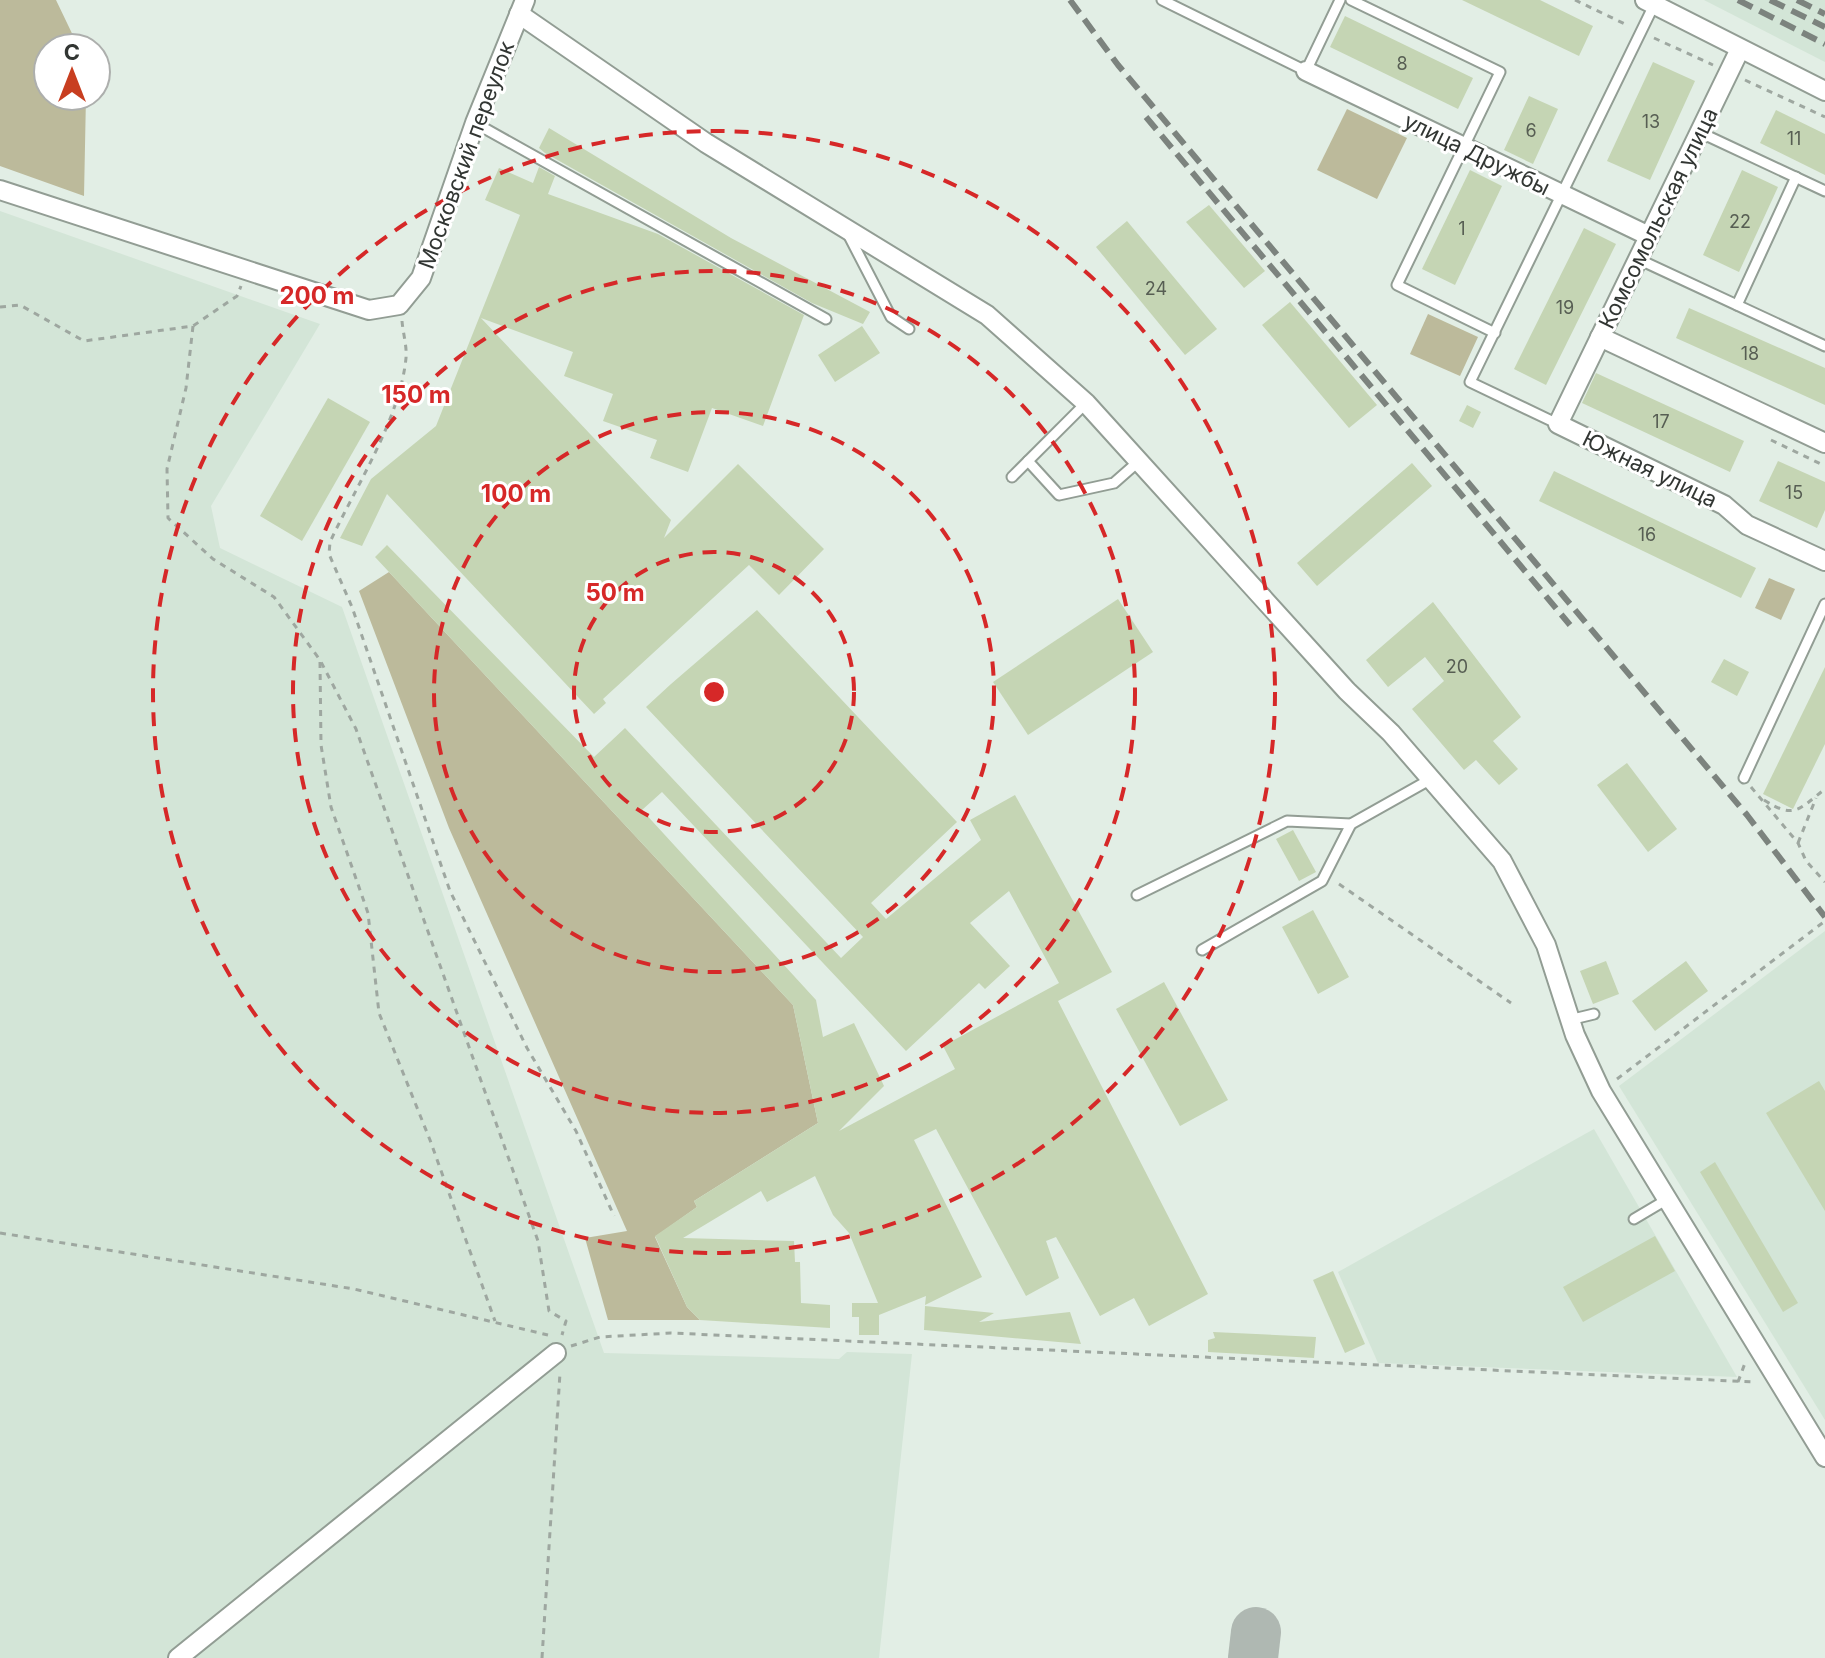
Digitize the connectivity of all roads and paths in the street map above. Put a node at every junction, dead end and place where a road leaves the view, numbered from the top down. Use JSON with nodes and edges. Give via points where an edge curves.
{"nodes":[{"id":1,"x":1162,"y":0,"type":"edge"},
{"id":2,"x":1340,"y":0,"type":"edge"},
{"id":3,"x":1351,"y":0,"type":"edge"},
{"id":4,"x":1575,"y":0,"type":"edge"},
{"id":5,"x":1649,"y":2,"type":"edge"},
{"id":6,"x":522,"y":7,"type":"edge"},
{"id":7,"x":1641,"y":31,"type":"junction"},
{"id":8,"x":1740,"y":49,"type":"junction"},
{"id":9,"x":1306,"y":71,"type":"junction"},
{"id":10,"x":1728,"y":72,"type":"junction"},
{"id":11,"x":1825,"y":91,"type":"edge"},
{"id":12,"x":1825,"y":117,"type":"edge"},
{"id":13,"x":475,"y":123,"type":"junction"},
{"id":14,"x":1699,"y":132,"type":"junction"},
{"id":15,"x":1464,"y":147,"type":"junction"},
{"id":16,"x":1796,"y":177,"type":"junction"},
{"id":17,"x":0,"y":190,"type":"edge"},
{"id":18,"x":1825,"y":191,"type":"edge"},
{"id":19,"x":1562,"y":194,"type":"junction"},
{"id":20,"x":845,"y":227,"type":"junction"},
{"id":21,"x":1649,"y":236,"type":"junction"},
{"id":22,"x":1638,"y":259,"type":"junction"},
{"id":23,"x":247,"y":272,"type":"junction"},
{"id":24,"x":399,"y":305,"type":"junction"},
{"id":25,"x":1737,"y":305,"type":"junction"},
{"id":26,"x":0,"y":307,"type":"edge"},
{"id":27,"x":826,"y":319,"type":"dead end"},
{"id":28,"x":193,"y":326,"type":"junction"},
{"id":29,"x":909,"y":329,"type":"dead end"},
{"id":30,"x":1495,"y":333,"type":"junction"},
{"id":31,"x":1600,"y":337,"type":"junction"},
{"id":32,"x":1825,"y":346,"type":"edge"},
{"id":33,"x":1086,"y":403,"type":"junction"},
{"id":34,"x":1558,"y":424,"type":"junction"},
{"id":35,"x":1825,"y":443,"type":"edge"},
{"id":36,"x":1028,"y":461,"type":"junction"},
{"id":37,"x":1139,"y":461,"type":"junction"},
{"id":38,"x":1012,"y":477,"type":"dead end"},
{"id":39,"x":1825,"y":561,"type":"edge"},
{"id":40,"x":1825,"y":604,"type":"edge"},
{"id":41,"x":320,"y":660,"type":"junction"},
{"id":42,"x":1744,"y":778,"type":"joint"},
{"id":43,"x":1431,"y":779,"type":"junction"},
{"id":44,"x":1825,"y":789,"type":"edge"},
{"id":45,"x":1817,"y":795,"type":"junction"},
{"id":46,"x":1761,"y":798,"type":"junction"},
{"id":47,"x":1351,"y":824,"type":"junction"},
{"id":48,"x":1798,"y":843,"type":"junction"},
{"id":49,"x":1825,"y":882,"type":"edge"},
{"id":50,"x":1339,"y":884,"type":"dead end"},
{"id":51,"x":1137,"y":895,"type":"dead end"},
{"id":52,"x":1825,"y":921,"type":"edge"},
{"id":53,"x":1202,"y":950,"type":"dead end"},
{"id":54,"x":1511,"y":1003,"type":"dead end"},
{"id":55,"x":1594,"y":1014,"type":"dead end"},
{"id":56,"x":1569,"y":1020,"type":"junction"},
{"id":57,"x":1601,"y":1091,"type":"junction"},
{"id":58,"x":1666,"y":1200,"type":"junction"},
{"id":59,"x":614,"y":1216,"type":"dead end"},
{"id":60,"x":1634,"y":1219,"type":"dead end"},
{"id":61,"x":0,"y":1233,"type":"edge"},
{"id":62,"x":495,"y":1321,"type":"junction"},
{"id":63,"x":556,"y":1353,"type":"junction"},
{"id":64,"x":1738,"y":1382,"type":"dead end"},
{"id":65,"x":1825,"y":1457,"type":"edge"},
{"id":66,"x":178,"y":1658,"type":"edge"},
{"id":67,"x":542,"y":1658,"type":"edge"}],
"edges":[{"from":1,"to":9,"type":"lane"},
{"from":2,"to":9,"type":"lane"},
{"from":3,"to":15,"type":"lane","via":[[1500,72]]},
{"from":4,"to":7,"type":"path"},
{"from":5,"to":7,"type":"lane"},
{"from":5,"to":8,"type":"street"},
{"from":6,"to":13,"type":"street","name":"Московский переулок"},
{"from":6,"to":20,"type":"street","via":[[706,143]]},
{"from":7,"to":10,"type":"path"},
{"from":7,"to":19,"type":"lane"},
{"from":8,"to":10,"type":"street","name":"Комсомольская улица"},
{"from":8,"to":11,"type":"street"},
{"from":9,"to":15,"type":"street","name":"улица Дружбы"},
{"from":10,"to":12,"type":"path"},
{"from":10,"to":14,"type":"street","name":"Комсомольская улица"},
{"from":13,"to":24,"type":"street","name":"Московский переулок","via":[[421,278]]},
{"from":13,"to":27,"type":"lane"},
{"from":14,"to":16,"type":"lane"},
{"from":14,"to":21,"type":"street","name":"Комсомольская улица"},
{"from":15,"to":19,"type":"street","name":"улица Дружбы"},
{"from":15,"to":30,"type":"lane","via":[[1397,285]]},
{"from":16,"to":18,"type":"lane"},
{"from":16,"to":25,"type":"lane"},
{"from":17,"to":23,"type":"street"},
{"from":19,"to":21,"type":"street","name":"улица Дружбы"},
{"from":19,"to":30,"type":"lane"},
{"from":20,"to":29,"type":"lane","via":[[891,317]]},
{"from":20,"to":33,"type":"street","via":[[987,315]]},
{"from":21,"to":22,"type":"street","name":"Комсомольская улица"},
{"from":22,"to":25,"type":"lane"},
{"from":22,"to":31,"type":"street","name":"Комсомольская улица"},
{"from":23,"to":24,"type":"street","via":[[369,310]]},
{"from":23,"to":28,"type":"path","via":[[237,296]]},
{"from":24,"to":59,"type":"path","via":[[407,356],[398,394],[329,554],[450,891],[527,1048],[576,1131]]},
{"from":25,"to":32,"type":"lane"},
{"from":26,"to":28,"type":"path","via":[[20,305],[84,341]]},
{"from":28,"to":41,"type":"path","via":[[186,388],[167,469],[168,518],[213,559],[274,597]]},
{"from":30,"to":34,"type":"lane","via":[[1470,382]]},
{"from":31,"to":34,"type":"street","name":"Южная улица"},
{"from":31,"to":35,"type":"street","name":"Комсомольская улица"},
{"from":33,"to":36,"type":"lane"},
{"from":33,"to":37,"type":"street"},
{"from":34,"to":39,"type":"street","name":"Южная улица"},
{"from":36,"to":37,"type":"lane","via":[[1059,495],[1114,483]]},
{"from":36,"to":38,"type":"lane"},
{"from":37,"to":43,"type":"street","via":[[1341,695],[1391,733]]},
{"from":40,"to":42,"type":"lane"},
{"from":41,"to":62,"type":"path","via":[[321,745],[331,807],[368,913],[379,1013]]},
{"from":41,"to":63,"type":"path","via":[[356,729],[538,1241],[549,1311],[566,1321]]},
{"from":42,"to":46,"type":"path"},
{"from":43,"to":47,"type":"lane"},
{"from":43,"to":56,"type":"street","via":[[1502,861],[1546,945]]},
{"from":44,"to":45,"type":"path"},
{"from":45,"to":46,"type":"path","via":[[1797,811],[1783,812]]},
{"from":45,"to":48,"type":"path"},
{"from":46,"to":48,"type":"path"},
{"from":47,"to":51,"type":"lane","via":[[1287,821]]},
{"from":47,"to":53,"type":"lane","via":[[1322,881]]},
{"from":48,"to":49,"type":"path"},
{"from":50,"to":54,"type":"path"},
{"from":52,"to":57,"type":"path"},
{"from":55,"to":56,"type":"lane"},
{"from":56,"to":57,"type":"street"},
{"from":57,"to":58,"type":"street"},
{"from":58,"to":60,"type":"lane"},
{"from":58,"to":65,"type":"street"},
{"from":61,"to":62,"type":"path","via":[[354,1289]]},
{"from":62,"to":63,"type":"path","via":[[548,1334]]},
{"from":63,"to":64,"type":"path","via":[[600,1337],[671,1333]]},
{"from":63,"to":66,"type":"street"},
{"from":63,"to":67,"type":"path","via":[[562,1381]]}]}
